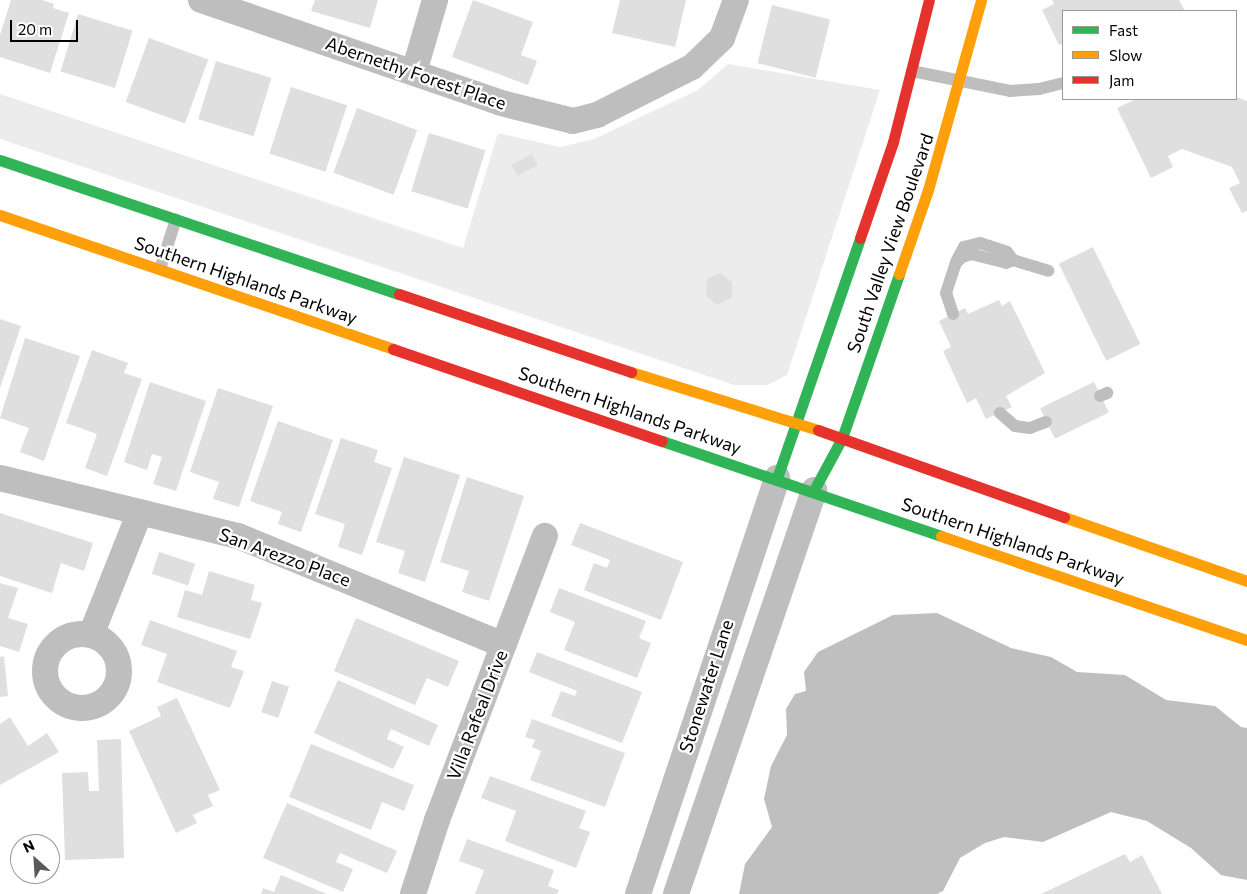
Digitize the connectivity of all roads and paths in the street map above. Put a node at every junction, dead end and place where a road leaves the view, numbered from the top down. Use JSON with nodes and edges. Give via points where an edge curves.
{"nodes":[{"id":1,"x":201,"y":0,"type":"edge"},
{"id":2,"x":435,"y":0,"type":"edge"},
{"id":3,"x":736,"y":0,"type":"edge"},
{"id":4,"x":929,"y":0,"type":"edge"},
{"id":5,"x":981,"y":0,"type":"edge"},
{"id":6,"x":912,"y":71,"type":"junction"},
{"id":7,"x":414,"y":72,"type":"junction"},
{"id":8,"x":960,"y":82,"type":"junction"},
{"id":9,"x":1062,"y":83,"type":"edge"},
{"id":10,"x":0,"y":160,"type":"edge"},
{"id":11,"x":0,"y":215,"type":"edge"},
{"id":12,"x":176,"y":219,"type":"junction"},
{"id":13,"x":160,"y":269,"type":"junction"},
{"id":14,"x":1048,"y":271,"type":"dead end"},
{"id":15,"x":953,"y":314,"type":"dead end"},
{"id":16,"x":1000,"y":413,"type":"dead end"},
{"id":17,"x":1046,"y":422,"type":"dead end"},
{"id":18,"x":798,"y":423,"type":"junction"},
{"id":19,"x":842,"y":438,"type":"junction"},
{"id":20,"x":0,"y":478,"type":"edge"},
{"id":21,"x":777,"y":478,"type":"junction"},
{"id":22,"x":814,"y":490,"type":"junction"},
{"id":23,"x":140,"y":512,"type":"junction"},
{"id":24,"x":545,"y":536,"type":"dead end"},
{"id":25,"x":1247,"y":581,"type":"edge"},
{"id":26,"x":91,"y":635,"type":"dead end"},
{"id":27,"x":1247,"y":640,"type":"edge"},
{"id":28,"x":504,"y":646,"type":"junction"},
{"id":29,"x":413,"y":894,"type":"edge"},
{"id":30,"x":638,"y":894,"type":"edge"},
{"id":31,"x":676,"y":894,"type":"edge"}],
"edges":[{"from":1,"to":7,"type":"street","name":"Abernethy Forest Place"},
{"from":2,"to":7,"type":"street"},
{"from":3,"to":7,"type":"street","name":"Abernethy Forest Place","via":[[722,38],[708,54],[676,77],[631,100],[573,122],[536,114]]},
{"from":4,"to":6,"type":"main road","name":"South Valley View Boulevard"},
{"from":5,"to":8,"type":"main road","name":"South Valley View Boulevard"},
{"from":6,"to":8,"type":"lane"},
{"from":6,"to":18,"type":"main road","name":"South Valley View Boulevard","via":[[893,142]]},
{"from":8,"to":9,"type":"lane","via":[[1010,91]]},
{"from":8,"to":19,"type":"main road","name":"South Valley View Boulevard","via":[[928,190]]},
{"from":10,"to":12,"type":"main road","name":"Southern Highlands Parkway"},
{"from":11,"to":13,"type":"main road","name":"Southern Highlands Parkway"},
{"from":12,"to":13,"type":"lane"},
{"from":12,"to":18,"type":"main road","name":"Southern Highlands Parkway","via":[[626,370]]},
{"from":13,"to":21,"type":"main road","name":"Southern Highlands Parkway"},
{"from":14,"to":15,"type":"lane","via":[[1013,260],[1006,263],[970,254],[956,263],[946,293]]},
{"from":16,"to":17,"type":"lane","via":[[1016,426],[1030,428]]},
{"from":18,"to":19,"type":"main road","name":"Southern Highlands Parkway"},
{"from":18,"to":21,"type":"main road","name":"South Valley View Boulevard"},
{"from":19,"to":22,"type":"main road","name":"South Valley View Boulevard"},
{"from":19,"to":25,"type":"main road","name":"Southern Highlands Parkway"},
{"from":20,"to":23,"type":"street","name":"San Arezzo Place"},
{"from":21,"to":22,"type":"main road","name":"Southern Highlands Parkway"},
{"from":21,"to":30,"type":"street","name":"Stonewater Lane"},
{"from":22,"to":27,"type":"main road","name":"Southern Highlands Parkway"},
{"from":22,"to":31,"type":"street"},
{"from":23,"to":26,"type":"street"},
{"from":23,"to":28,"type":"street","name":"San Arezzo Place","via":[[238,536],[282,552]]},
{"from":24,"to":28,"type":"street","name":"Villa Rafeal Drive"},
{"from":28,"to":29,"type":"street","name":"Villa Rafeal Drive","via":[[437,820]]}]}
